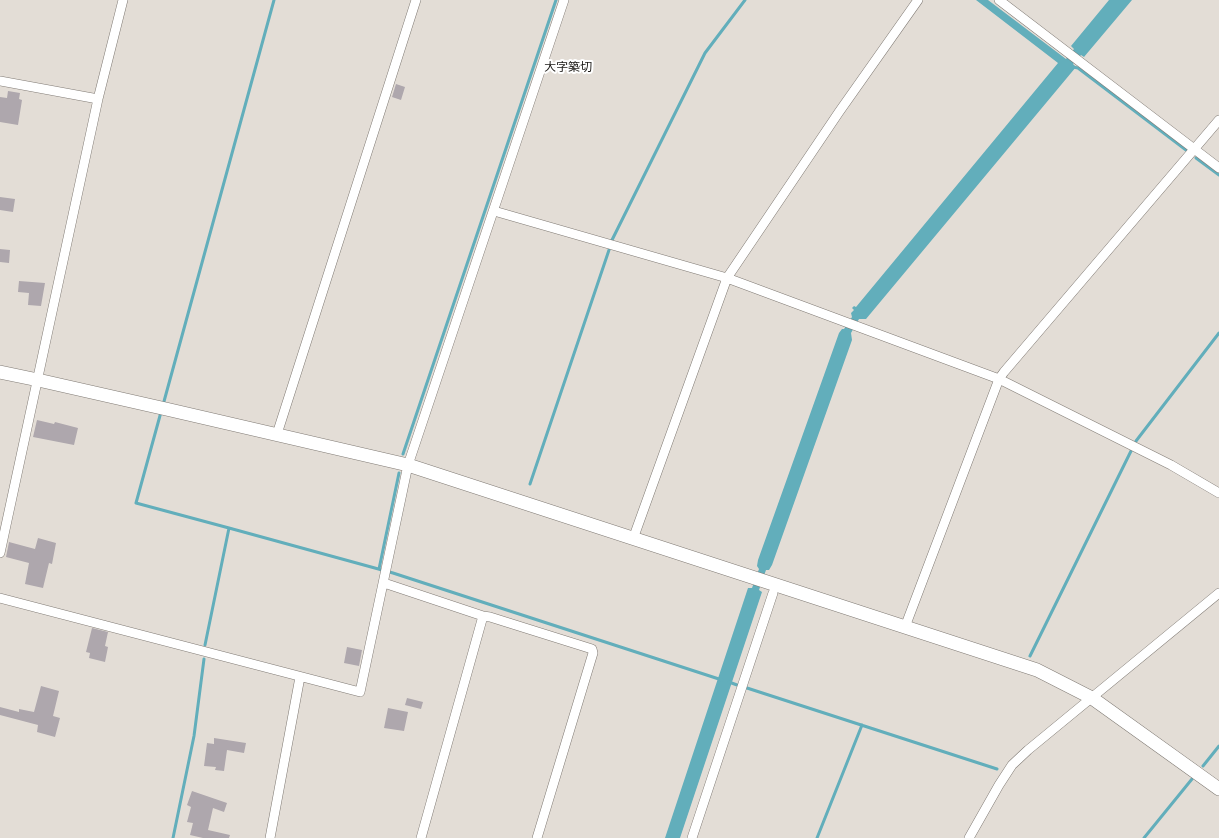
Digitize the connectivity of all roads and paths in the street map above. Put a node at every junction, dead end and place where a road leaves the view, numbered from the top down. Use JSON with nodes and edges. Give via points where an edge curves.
{"nodes":[{"id":1,"x":123,"y":0,"type":"edge"},
{"id":2,"x":416,"y":0,"type":"edge"},
{"id":3,"x":564,"y":0,"type":"edge"},
{"id":4,"x":918,"y":0,"type":"edge"},
{"id":5,"x":999,"y":0,"type":"edge"},
{"id":6,"x":0,"y":80,"type":"edge"},
{"id":7,"x":98,"y":99,"type":"junction"},
{"id":8,"x":1219,"y":120,"type":"edge"},
{"id":9,"x":1194,"y":149,"type":"junction"},
{"id":10,"x":1219,"y":168,"type":"edge"},
{"id":11,"x":494,"y":211,"type":"junction"},
{"id":12,"x":727,"y":278,"type":"junction"},
{"id":13,"x":0,"y":372,"type":"edge"},
{"id":14,"x":999,"y":379,"type":"junction"},
{"id":15,"x":38,"y":380,"type":"junction"},
{"id":16,"x":277,"y":434,"type":"junction"},
{"id":17,"x":408,"y":465,"type":"junction"},
{"id":18,"x":1219,"y":493,"type":"edge"},
{"id":19,"x":633,"y":539,"type":"junction"},
{"id":20,"x":0,"y":553,"type":"edge"},
{"id":21,"x":386,"y":575,"type":"junction"},
{"id":22,"x":771,"y":588,"type":"junction"},
{"id":23,"x":1219,"y":593,"type":"edge"},
{"id":24,"x":0,"y":598,"type":"edge"},
{"id":25,"x":484,"y":616,"type":"junction"},
{"id":26,"x":905,"y":627,"type":"junction"},
{"id":27,"x":300,"y":677,"type":"junction"},
{"id":28,"x":1092,"y":698,"type":"junction"},
{"id":29,"x":1219,"y":789,"type":"edge"},
{"id":30,"x":270,"y":838,"type":"edge"},
{"id":31,"x":421,"y":838,"type":"edge"},
{"id":32,"x":537,"y":838,"type":"edge"},
{"id":33,"x":692,"y":838,"type":"edge"},
{"id":34,"x":969,"y":838,"type":"edge"}],
"edges":[{"from":1,"to":7,"type":"street"},
{"from":2,"to":16,"type":"street"},
{"from":3,"to":11,"type":"street"},
{"from":4,"to":12,"type":"street"},
{"from":5,"to":9,"type":"street"},
{"from":6,"to":7,"type":"street"},
{"from":7,"to":15,"type":"street"},
{"from":8,"to":9,"type":"street"},
{"from":9,"to":10,"type":"street"},
{"from":9,"to":14,"type":"street"},
{"from":11,"to":12,"type":"street"},
{"from":11,"to":17,"type":"street"},
{"from":12,"to":14,"type":"street"},
{"from":12,"to":19,"type":"street"},
{"from":13,"to":15,"type":"street"},
{"from":14,"to":18,"type":"street","via":[[1164,462]]},
{"from":14,"to":26,"type":"street"},
{"from":15,"to":16,"type":"street"},
{"from":15,"to":20,"type":"street"},
{"from":16,"to":17,"type":"street"},
{"from":17,"to":19,"type":"street"},
{"from":17,"to":21,"type":"street"},
{"from":19,"to":22,"type":"street","via":[[750,576]]},
{"from":21,"to":25,"type":"street"},
{"from":21,"to":27,"type":"street","via":[[360,692]]},
{"from":22,"to":26,"type":"street"},
{"from":22,"to":33,"type":"street"},
{"from":23,"to":28,"type":"street"},
{"from":24,"to":27,"type":"street"},
{"from":25,"to":31,"type":"street"},
{"from":25,"to":32,"type":"street","via":[[592,649],[593,653]]},
{"from":26,"to":28,"type":"street","via":[[1037,670]]},
{"from":27,"to":30,"type":"street"},
{"from":28,"to":29,"type":"street"},
{"from":28,"to":34,"type":"street","via":[[1012,765]]}]}
